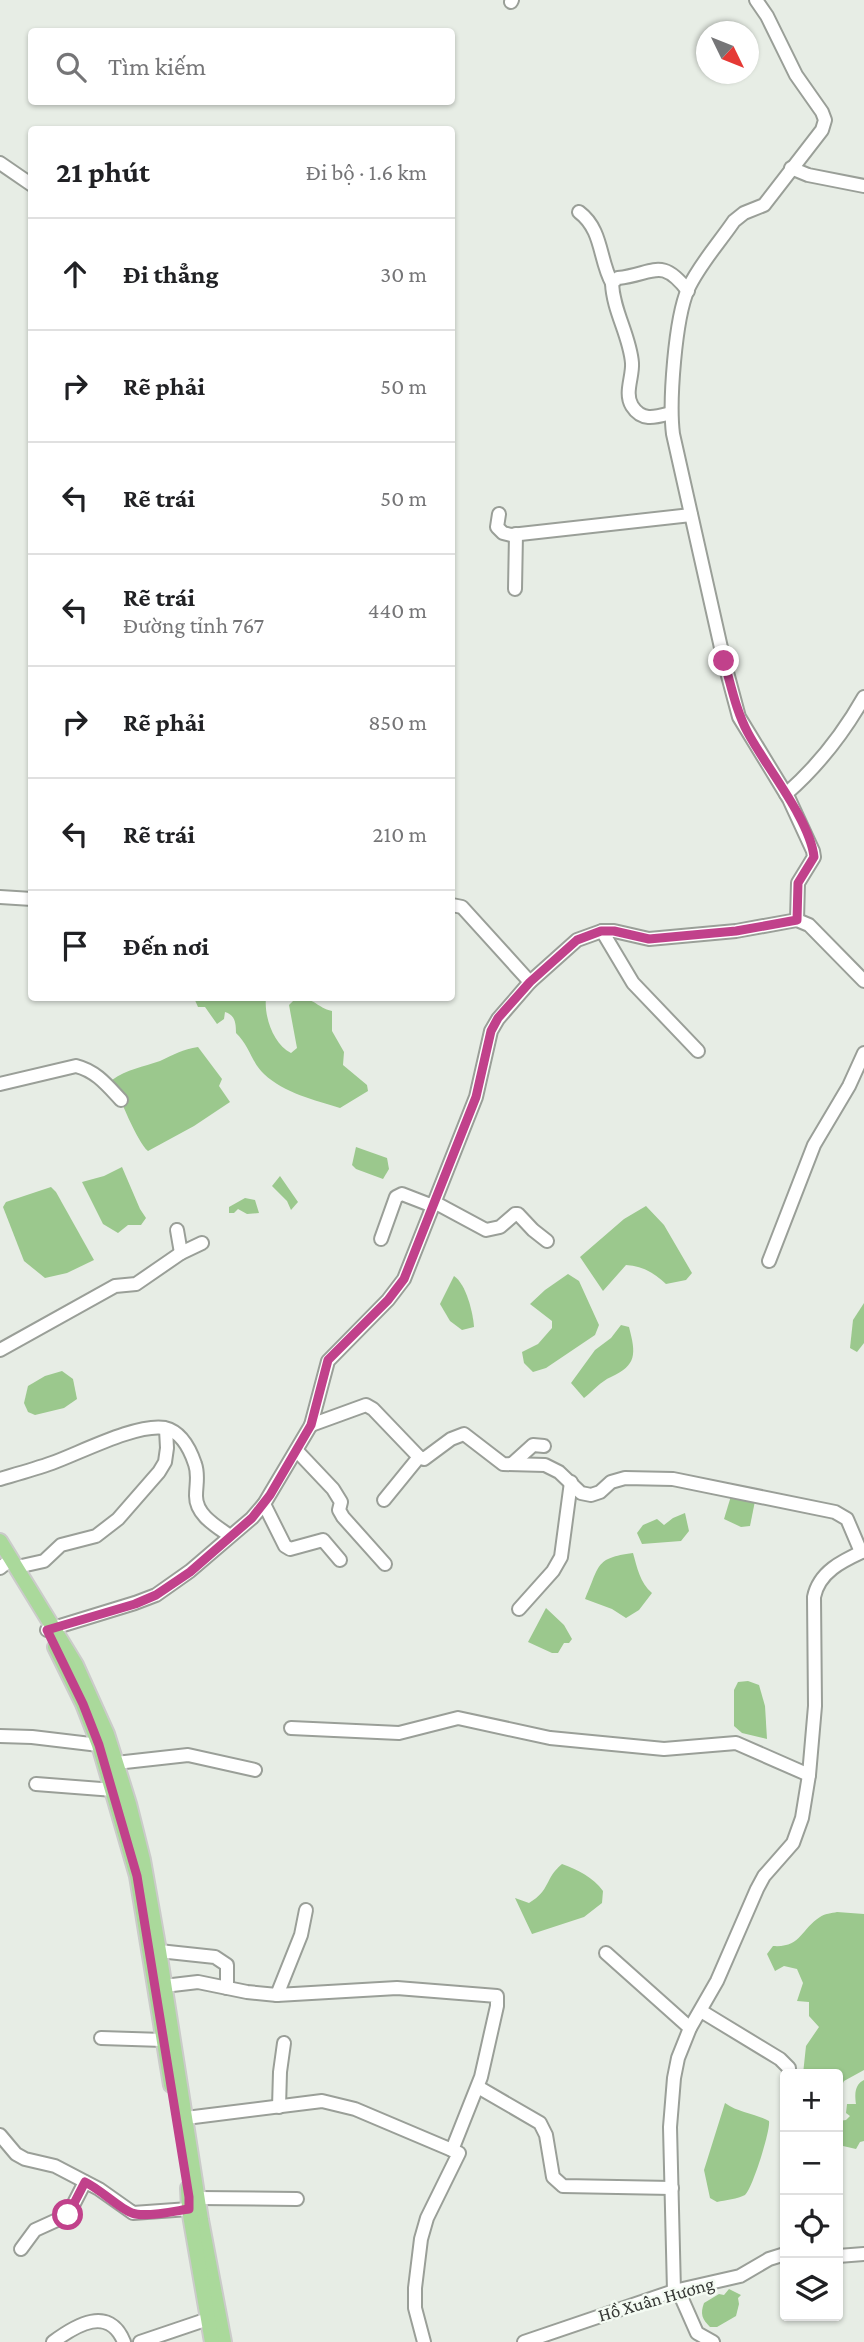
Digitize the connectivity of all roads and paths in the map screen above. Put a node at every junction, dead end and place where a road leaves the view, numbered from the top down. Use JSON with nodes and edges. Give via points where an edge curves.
{"nodes":[{"id":1,"x":756,"y":0,"type":"edge"},
{"id":2,"x":0,"y":163,"type":"edge"},
{"id":3,"x":791,"y":168,"type":"junction"},
{"id":4,"x":28,"y":182,"type":"edge"},
{"id":5,"x":864,"y":186,"type":"edge"},
{"id":6,"x":579,"y":212,"type":"dead end"},
{"id":7,"x":611,"y":284,"type":"junction"},
{"id":8,"x":688,"y":291,"type":"junction"},
{"id":9,"x":671,"y":413,"type":"junction"},
{"id":10,"x":499,"y":514,"type":"dead end"},
{"id":11,"x":691,"y":515,"type":"junction"},
{"id":12,"x":516,"y":534,"type":"junction"},
{"id":13,"x":515,"y":589,"type":"dead end"},
{"id":14,"x":864,"y":697,"type":"edge"},
{"id":15,"x":786,"y":794,"type":"junction"},
{"id":16,"x":0,"y":897,"type":"edge"},
{"id":17,"x":28,"y":899,"type":"edge"},
{"id":18,"x":455,"y":906,"type":"edge"},
{"id":19,"x":797,"y":920,"type":"junction"},
{"id":20,"x":601,"y":931,"type":"junction"},
{"id":21,"x":863,"y":979,"type":"edge"},
{"id":22,"x":530,"y":982,"type":"junction"},
{"id":23,"x":698,"y":1051,"type":"dead end"},
{"id":24,"x":864,"y":1053,"type":"edge"},
{"id":25,"x":0,"y":1084,"type":"edge"},
{"id":26,"x":121,"y":1100,"type":"dead end"},
{"id":27,"x":434,"y":1204,"type":"junction"},
{"id":28,"x":177,"y":1230,"type":"dead end"},
{"id":29,"x":381,"y":1239,"type":"dead end"},
{"id":30,"x":547,"y":1241,"type":"dead end"},
{"id":31,"x":202,"y":1243,"type":"dead end"},
{"id":32,"x":181,"y":1253,"type":"junction"},
{"id":33,"x":769,"y":1261,"type":"dead end"},
{"id":34,"x":381,"y":1286,"type":"dead end"},
{"id":35,"x":391,"y":1296,"type":"junction"},
{"id":36,"x":0,"y":1350,"type":"edge"},
{"id":37,"x":311,"y":1425,"type":"junction"},
{"id":38,"x":166,"y":1429,"type":"junction"},
{"id":39,"x":544,"y":1446,"type":"dead end"},
{"id":40,"x":297,"y":1451,"type":"junction"},
{"id":41,"x":419,"y":1457,"type":"junction"},
{"id":42,"x":512,"y":1464,"type":"junction"},
{"id":43,"x":0,"y":1479,"type":"edge"},
{"id":44,"x":570,"y":1482,"type":"junction"},
{"id":45,"x":384,"y":1500,"type":"dead end"},
{"id":46,"x":264,"y":1504,"type":"junction"},
{"id":47,"x":230,"y":1536,"type":"junction"},
{"id":48,"x":0,"y":1541,"type":"edge"},
{"id":49,"x":863,"y":1551,"type":"edge"},
{"id":50,"x":340,"y":1560,"type":"dead end"},
{"id":51,"x":5,"y":1564,"type":"edge"},
{"id":52,"x":385,"y":1564,"type":"dead end"},
{"id":53,"x":519,"y":1609,"type":"dead end"},
{"id":54,"x":50,"y":1629,"type":"junction"},
{"id":55,"x":291,"y":1728,"type":"dead end"},
{"id":56,"x":0,"y":1736,"type":"edge"},
{"id":57,"x":99,"y":1745,"type":"junction"},
{"id":58,"x":116,"y":1763,"type":"junction"},
{"id":59,"x":255,"y":1770,"type":"dead end"},
{"id":60,"x":809,"y":1775,"type":"junction"},
{"id":61,"x":36,"y":1784,"type":"dead end"},
{"id":62,"x":114,"y":1790,"type":"junction"},
{"id":63,"x":306,"y":1910,"type":"dead end"},
{"id":64,"x":159,"y":1951,"type":"junction"},
{"id":65,"x":606,"y":1953,"type":"dead end"},
{"id":66,"x":164,"y":1986,"type":"junction"},
{"id":67,"x":227,"y":1988,"type":"junction"},
{"id":68,"x":277,"y":1995,"type":"junction"},
{"id":69,"x":701,"y":2011,"type":"junction"},
{"id":70,"x":690,"y":2028,"type":"junction"},
{"id":71,"x":101,"y":2038,"type":"dead end"},
{"id":72,"x":163,"y":2040,"type":"junction"},
{"id":73,"x":285,"y":2043,"type":"dead end"},
{"id":74,"x":789,"y":2069,"type":"edge"},
{"id":75,"x":478,"y":2087,"type":"junction"},
{"id":76,"x":279,"y":2107,"type":"junction"},
{"id":77,"x":186,"y":2118,"type":"junction"},
{"id":78,"x":0,"y":2135,"type":"edge"},
{"id":79,"x":452,"y":2150,"type":"junction"},
{"id":80,"x":85,"y":2182,"type":"junction"},
{"id":81,"x":672,"y":2188,"type":"junction"},
{"id":82,"x":297,"y":2199,"type":"dead end"},
{"id":83,"x":193,"y":2204,"type":"junction"},
{"id":84,"x":198,"y":2232,"type":"junction"},
{"id":85,"x":21,"y":2249,"type":"dead end"},
{"id":86,"x":864,"y":2254,"type":"edge"},
{"id":87,"x":780,"y":2256,"type":"edge"},
{"id":88,"x":843,"y":2256,"type":"edge"},
{"id":89,"x":676,"y":2290,"type":"junction"},
{"id":90,"x":208,"y":2319,"type":"junction"},
{"id":91,"x":692,"y":2338,"type":"edge"},
{"id":92,"x":53,"y":2342,"type":"edge"},
{"id":93,"x":124,"y":2342,"type":"edge"},
{"id":94,"x":140,"y":2342,"type":"edge"},
{"id":95,"x":212,"y":2342,"type":"edge"},
{"id":96,"x":224,"y":2342,"type":"edge"},
{"id":97,"x":424,"y":2342,"type":"edge"},
{"id":98,"x":524,"y":2342,"type":"edge"},
{"id":99,"x":713,"y":2342,"type":"edge"}],
"edges":[{"from":1,"to":3,"type":"street","via":[[825,121]]},
{"from":2,"to":4,"type":"street"},
{"from":3,"to":5,"type":"street"},
{"from":3,"to":8,"type":"street","via":[[764,205],[734,221]]},
{"from":6,"to":7,"type":"street","via":[[596,233]]},
{"from":7,"to":8,"type":"street","via":[[618,278],[664,270]]},
{"from":7,"to":9,"type":"street","via":[[632,361],[631,404],[648,418]]},
{"from":8,"to":9,"type":"street","via":[[680,316]]},
{"from":9,"to":11,"type":"street"},
{"from":10,"to":12,"type":"street","via":[[499,530]]},
{"from":11,"to":12,"type":"street"},
{"from":11,"to":15,"type":"street","via":[[739,717]]},
{"from":12,"to":13,"type":"street"},
{"from":14,"to":15,"type":"street","via":[[833,746]]},
{"from":15,"to":19,"type":"street","via":[[814,857],[798,883]]},
{"from":16,"to":17,"type":"street"},
{"from":18,"to":22,"type":"street","via":[[462,907]]},
{"from":19,"to":20,"type":"street","via":[[649,939]]},
{"from":19,"to":21,"type":"street","via":[[809,925]]},
{"from":20,"to":22,"type":"street","via":[[577,940]]},
{"from":20,"to":23,"type":"street","via":[[633,983]]},
{"from":22,"to":27,"type":"street","via":[[491,1031],[476,1097]]},
{"from":24,"to":33,"type":"street","via":[[810,1154]]},
{"from":25,"to":26,"type":"street","via":[[76,1066],[97,1076]]},
{"from":27,"to":29,"type":"street","via":[[402,1194],[396,1197]]},
{"from":27,"to":30,"type":"street","via":[[486,1230],[500,1227],[518,1214]]},
{"from":27,"to":35,"type":"street","via":[[412,1262]]},
{"from":28,"to":32,"type":"street"},
{"from":31,"to":32,"type":"street"},
{"from":32,"to":36,"type":"street","via":[[136,1284],[115,1286]]},
{"from":34,"to":35,"type":"street"},
{"from":35,"to":37,"type":"street","via":[[328,1360]]},
{"from":37,"to":40,"type":"street"},
{"from":37,"to":41,"type":"street","via":[[366,1405]]},
{"from":38,"to":43,"type":"street","via":[[141,1430]]},
{"from":38,"to":47,"type":"street","via":[[177,1433],[193,1459],[198,1506]]},
{"from":38,"to":51,"type":"street","via":[[165,1461],[118,1519],[96,1536],[61,1545],[44,1561]]},
{"from":39,"to":42,"type":"street","via":[[533,1445]]},
{"from":40,"to":46,"type":"street"},
{"from":40,"to":52,"type":"street","via":[[333,1489],[343,1517]]},
{"from":41,"to":42,"type":"street","via":[[428,1457],[464,1434],[494,1459]]},
{"from":41,"to":45,"type":"street"},
{"from":42,"to":44,"type":"street","via":[[545,1465]]},
{"from":44,"to":49,"type":"street","via":[[591,1496],[625,1478],[673,1479],[835,1512],[847,1519]]},
{"from":44,"to":53,"type":"street","via":[[561,1558]]},
{"from":46,"to":47,"type":"street"},
{"from":46,"to":50,"type":"street","via":[[285,1546],[290,1549],[323,1540]]},
{"from":47,"to":54,"type":"street","via":[[156,1595]]},
{"from":48,"to":51,"type":"main road"},
{"from":49,"to":60,"type":"street","via":[[836,1565],[818,1583],[814,1597],[815,1706]]},
{"from":51,"to":54,"type":"main road"},
{"from":54,"to":57,"type":"main road"},
{"from":54,"to":58,"type":"main road","via":[[76,1665]]},
{"from":55,"to":60,"type":"street","via":[[399,1733],[458,1718],[550,1738],[664,1749],[736,1743]]},
{"from":56,"to":57,"type":"street"},
{"from":57,"to":62,"type":"main road"},
{"from":58,"to":59,"type":"street","via":[[188,1755]]},
{"from":58,"to":64,"type":"main road","via":[[143,1860]]},
{"from":60,"to":69,"type":"street","via":[[793,1843],[764,1876]]},
{"from":61,"to":62,"type":"street"},
{"from":62,"to":72,"type":"main road","via":[[137,1876]]},
{"from":63,"to":68,"type":"street"},
{"from":64,"to":66,"type":"main road"},
{"from":64,"to":67,"type":"street","via":[[215,1957],[227,1965]]},
{"from":65,"to":70,"type":"street"},
{"from":66,"to":67,"type":"street","via":[[198,1982]]},
{"from":66,"to":77,"type":"main road"},
{"from":67,"to":68,"type":"street"},
{"from":68,"to":75,"type":"street","via":[[397,1988],[494,1994],[498,1998]]},
{"from":69,"to":70,"type":"street"},
{"from":69,"to":74,"type":"street"},
{"from":70,"to":81,"type":"street","via":[[674,2078]]},
{"from":71,"to":72,"type":"street"},
{"from":72,"to":83,"type":"main road"},
{"from":73,"to":76,"type":"street"},
{"from":75,"to":79,"type":"street"},
{"from":75,"to":81,"type":"street","via":[[541,2123],[553,2177],[563,2186]]},
{"from":76,"to":77,"type":"street"},
{"from":76,"to":79,"type":"street","via":[[338,2103]]},
{"from":77,"to":83,"type":"main road"},
{"from":78,"to":80,"type":"street","via":[[25,2159],[55,2166]]},
{"from":79,"to":97,"type":"street","via":[[459,2153],[421,2239],[415,2298]]},
{"from":80,"to":83,"type":"street","via":[[133,2213]]},
{"from":80,"to":85,"type":"street","via":[[68,2215],[35,2230]]},
{"from":81,"to":89,"type":"street"},
{"from":82,"to":83,"type":"street"},
{"from":83,"to":84,"type":"main road"},
{"from":84,"to":90,"type":"main road"},
{"from":84,"to":96,"type":"main road"},
{"from":86,"to":88,"type":"street"},
{"from":87,"to":89,"type":"street","name":"Hồ Xuân Hương","via":[[740,2276]]},
{"from":89,"to":91,"type":"street"},
{"from":89,"to":98,"type":"street","name":"Hồ Xuân Hương"},
{"from":90,"to":94,"type":"street"},
{"from":90,"to":95,"type":"main road"},
{"from":91,"to":99,"type":"street"},
{"from":92,"to":93,"type":"street","via":[[72,2328],[99,2322],[110,2323]]}]}
